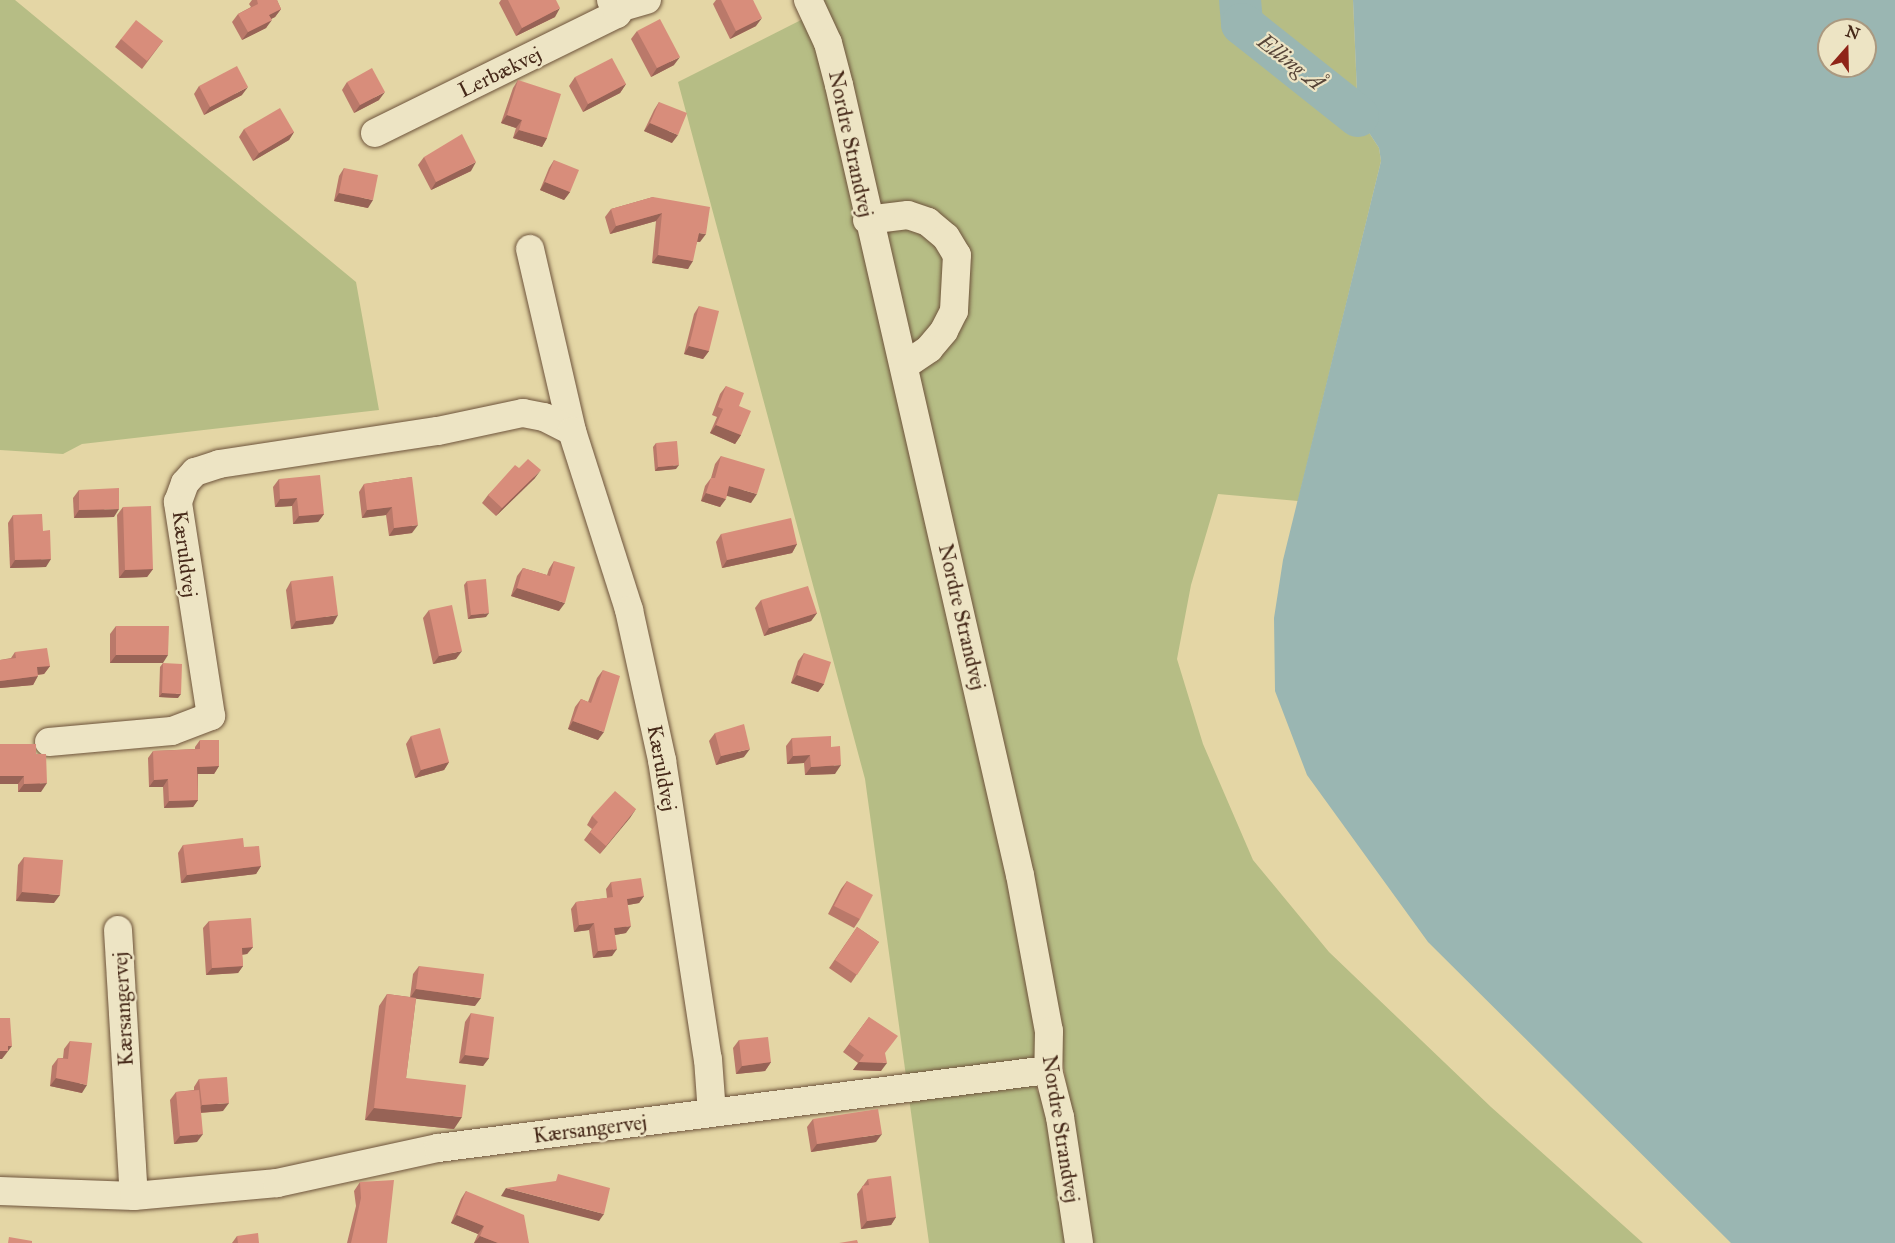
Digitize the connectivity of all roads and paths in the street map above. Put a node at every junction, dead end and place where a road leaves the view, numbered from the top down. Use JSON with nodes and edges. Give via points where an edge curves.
{"nodes":[{"id":1,"x":808,"y":0,"type":"edge"},
{"id":2,"x":627,"y":2,"type":"edge"},
{"id":3,"x":375,"y":133,"type":"dead end"},
{"id":4,"x":867,"y":220,"type":"junction"},
{"id":5,"x":530,"y":249,"type":"dead end"},
{"id":6,"x":904,"y":365,"type":"junction"},
{"id":7,"x":572,"y":431,"type":"junction"},
{"id":8,"x":49,"y":742,"type":"dead end"},
{"id":9,"x":118,"y":930,"type":"dead end"},
{"id":10,"x":1048,"y":1070,"type":"junction"},
{"id":11,"x":712,"y":1113,"type":"junction"},
{"id":12,"x":0,"y":1191,"type":"edge"},
{"id":13,"x":134,"y":1196,"type":"junction"},
{"id":14,"x":1078,"y":1243,"type":"edge"}],
"edges":[{"from":1,"to":4,"type":"street","name":"Nordre Strandvej","via":[[828,43]]},
{"from":2,"to":3,"type":"street","name":"Lerbækvej","via":[[617,14]]},
{"from":4,"to":6,"type":"street","name":"Nordre Strandvej"},
{"from":4,"to":6,"type":"street","via":[[908,215],[928,222],[946,237],[957,255],[954,311],[944,331],[928,349]]},
{"from":5,"to":7,"type":"street","name":"Kæruldvej"},
{"from":6,"to":10,"type":"street","name":"Nordre Strandvej","via":[[1020,875],[1049,1031]]},
{"from":7,"to":8,"type":"street","name":"Kæruldvej","via":[[544,417],[523,413],[427,433],[219,464],[195,472],[185,483],[178,502],[211,716],[172,731]]},
{"from":7,"to":11,"type":"street","name":"Kæruldvej","via":[[629,610],[662,760],[708,1059]]},
{"from":9,"to":13,"type":"street","name":"Kærsangervej"},
{"from":10,"to":11,"type":"street","name":"Kærsangervej"},
{"from":10,"to":14,"type":"street","name":"Nordre Strandvej","via":[[1060,1117]]},
{"from":11,"to":13,"type":"street","name":"Kærsangervej","via":[[438,1148],[277,1183]]},
{"from":12,"to":13,"type":"street","name":"Kærsangervej"}]}
